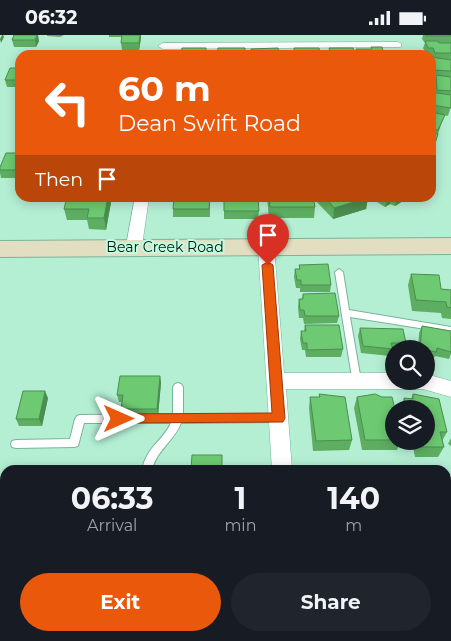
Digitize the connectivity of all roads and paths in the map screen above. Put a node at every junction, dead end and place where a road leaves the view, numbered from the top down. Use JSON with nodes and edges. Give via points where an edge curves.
{"nodes":[{"id":1,"x":158,"y":35,"type":"edge"},
{"id":2,"x":397,"y":45,"type":"edge"},
{"id":3,"x":162,"y":50,"type":"edge"},
{"id":4,"x":141,"y":202,"type":"edge"},
{"id":5,"x":266,"y":246,"type":"junction"},
{"id":6,"x":451,"y":246,"type":"edge"},
{"id":7,"x":134,"y":247,"type":"junction"},
{"id":8,"x":0,"y":249,"type":"edge"},
{"id":9,"x":339,"y":272,"type":"dead end"},
{"id":10,"x":346,"y":313,"type":"junction"},
{"id":11,"x":451,"y":330,"type":"edge"},
{"id":12,"x":276,"y":381,"type":"junction"},
{"id":13,"x":356,"y":381,"type":"junction"},
{"id":14,"x":178,"y":387,"type":"dead end"},
{"id":15,"x":451,"y":389,"type":"edge"},
{"id":16,"x":278,"y":418,"type":"junction"},
{"id":17,"x":178,"y":419,"type":"junction"},
{"id":18,"x":16,"y":444,"type":"dead end"},
{"id":19,"x":148,"y":465,"type":"edge"},
{"id":20,"x":282,"y":465,"type":"edge"}],
"edges":[{"from":1,"to":3,"type":"street"},
{"from":2,"to":3,"type":"street"},
{"from":4,"to":7,"type":"street"},
{"from":5,"to":6,"type":"street","name":"Bear Creek Road"},
{"from":5,"to":7,"type":"street","name":"Bear Creek Road"},
{"from":5,"to":12,"type":"street"},
{"from":7,"to":8,"type":"street","name":"Bear Creek Road"},
{"from":9,"to":10,"type":"lane"},
{"from":10,"to":11,"type":"lane"},
{"from":10,"to":13,"type":"lane"},
{"from":12,"to":13,"type":"street"},
{"from":12,"to":16,"type":"street"},
{"from":13,"to":15,"type":"street","via":[[423,381]]},
{"from":14,"to":17,"type":"lane"},
{"from":16,"to":17,"type":"lane"},
{"from":16,"to":20,"type":"street"},
{"from":17,"to":18,"type":"lane","via":[[80,419],[74,443]]},
{"from":17,"to":19,"type":"lane","via":[[172,432],[149,456]]}]}
